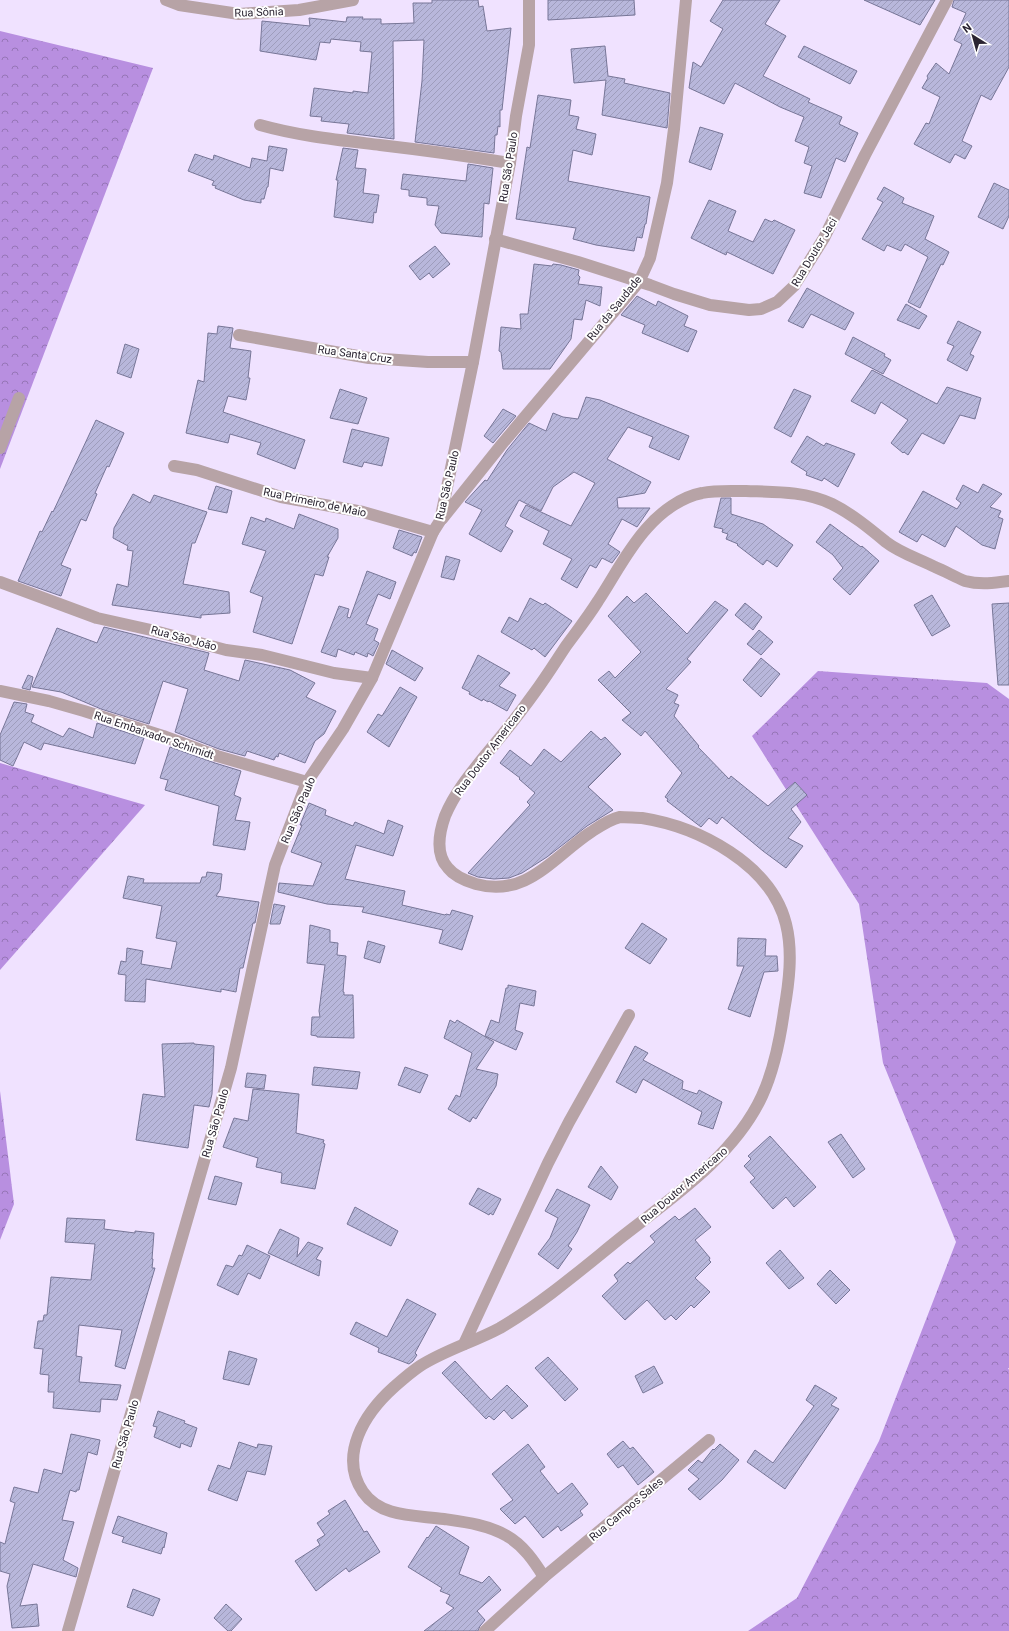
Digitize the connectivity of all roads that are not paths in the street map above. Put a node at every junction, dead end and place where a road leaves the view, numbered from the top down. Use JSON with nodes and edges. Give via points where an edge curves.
{"nodes":[{"id":1,"x":166,"y":0,"type":"edge"},
{"id":2,"x":353,"y":0,"type":"edge"},
{"id":3,"x":529,"y":0,"type":"edge"},
{"id":4,"x":686,"y":0,"type":"edge"},
{"id":5,"x":947,"y":0,"type":"edge"},
{"id":6,"x":260,"y":125,"type":"dead end"},
{"id":7,"x":510,"y":163,"type":"junction"},
{"id":8,"x":495,"y":239,"type":"junction"},
{"id":9,"x":638,"y":282,"type":"junction"},
{"id":10,"x":239,"y":335,"type":"dead end"},
{"id":11,"x":473,"y":362,"type":"junction"},
{"id":12,"x":19,"y":398,"type":"dead end"},
{"id":13,"x":0,"y":448,"type":"edge"},
{"id":14,"x":174,"y":466,"type":"dead end"},
{"id":15,"x":440,"y":521,"type":"junction"},
{"id":16,"x":433,"y":532,"type":"junction"},
{"id":17,"x":1009,"y":581,"type":"edge"},
{"id":18,"x":0,"y":582,"type":"edge"},
{"id":19,"x":372,"y":678,"type":"junction"},
{"id":20,"x":0,"y":691,"type":"edge"},
{"id":21,"x":307,"y":782,"type":"junction"},
{"id":22,"x":629,"y":1015,"type":"dead end"},
{"id":23,"x":464,"y":1344,"type":"junction"},
{"id":24,"x":709,"y":1440,"type":"dead end"},
{"id":25,"x":544,"y":1577,"type":"junction"},
{"id":26,"x":68,"y":1631,"type":"edge"},
{"id":27,"x":485,"y":1631,"type":"edge"}],
"edges":[{"from":1,"to":2,"type":"street","name":"Rua Sônia","via":[[178,5],[239,14],[299,10]]},
{"from":3,"to":7,"type":"street","name":"Rua São Paulo","via":[[529,45]]},
{"from":4,"to":9,"type":"street","name":"Rua da Saudade","via":[[667,184],[650,258]]},
{"from":5,"to":9,"type":"street","name":"Rua Doutor Jaci","via":[[862,160],[831,225],[787,295],[761,309],[736,309],[710,305]]},
{"from":6,"to":7,"type":"street","via":[[321,138]]},
{"from":7,"to":8,"type":"street","name":"Rua São Paulo"},
{"from":8,"to":9,"type":"street","name":"Rua Doutor Jaci"},
{"from":8,"to":11,"type":"street","name":"Rua São Paulo"},
{"from":9,"to":15,"type":"street","name":"Rua da Saudade"},
{"from":10,"to":11,"type":"street","name":"Rua Santa Cruz","via":[[368,358]]},
{"from":11,"to":15,"type":"street","name":"Rua São Paulo"},
{"from":12,"to":13,"type":"street"},
{"from":14,"to":16,"type":"street","name":"Rua Primeiro de Maio","via":[[197,470],[281,497],[363,512]]},
{"from":15,"to":16,"type":"street","name":"Rua São Paulo"},
{"from":16,"to":19,"type":"street","name":"Rua São Paulo"},
{"from":17,"to":23,"type":"street","name":"Rua Doutor Americano","via":[[984,584],[967,582],[894,547],[862,522],[824,500],[798,493],[699,493],[664,512],[637,539],[597,603],[533,695],[460,787],[446,812],[440,832],[442,859],[453,873],[465,880],[505,888],[532,877],[599,826],[618,817],[652,820],[691,832],[714,843],[736,856],[758,874],[776,898],[786,923],[790,951],[788,986],[779,1046],[764,1092],[748,1122],[729,1146],[662,1205],[561,1286],[496,1330]]},
{"from":18,"to":19,"type":"street","name":"Rua São João","via":[[97,618],[226,650]]},
{"from":19,"to":21,"type":"street","name":"Rua São Paulo","via":[[343,729]]},
{"from":20,"to":21,"type":"street","name":"Rua Embaixador Schimidt","via":[[84,711],[217,756]]},
{"from":21,"to":26,"type":"street","name":"Rua São Paulo","via":[[275,865],[231,1068]]},
{"from":22,"to":23,"type":"street","via":[[569,1122]]},
{"from":23,"to":25,"type":"street","name":"Rua Doutor Americano","via":[[420,1366],[392,1388],[368,1414],[358,1434],[353,1455],[356,1479],[372,1504],[383,1510],[468,1523],[505,1535],[522,1547]]},
{"from":24,"to":25,"type":"street","name":"Rua Campos Sales"},
{"from":25,"to":27,"type":"street"}]}
